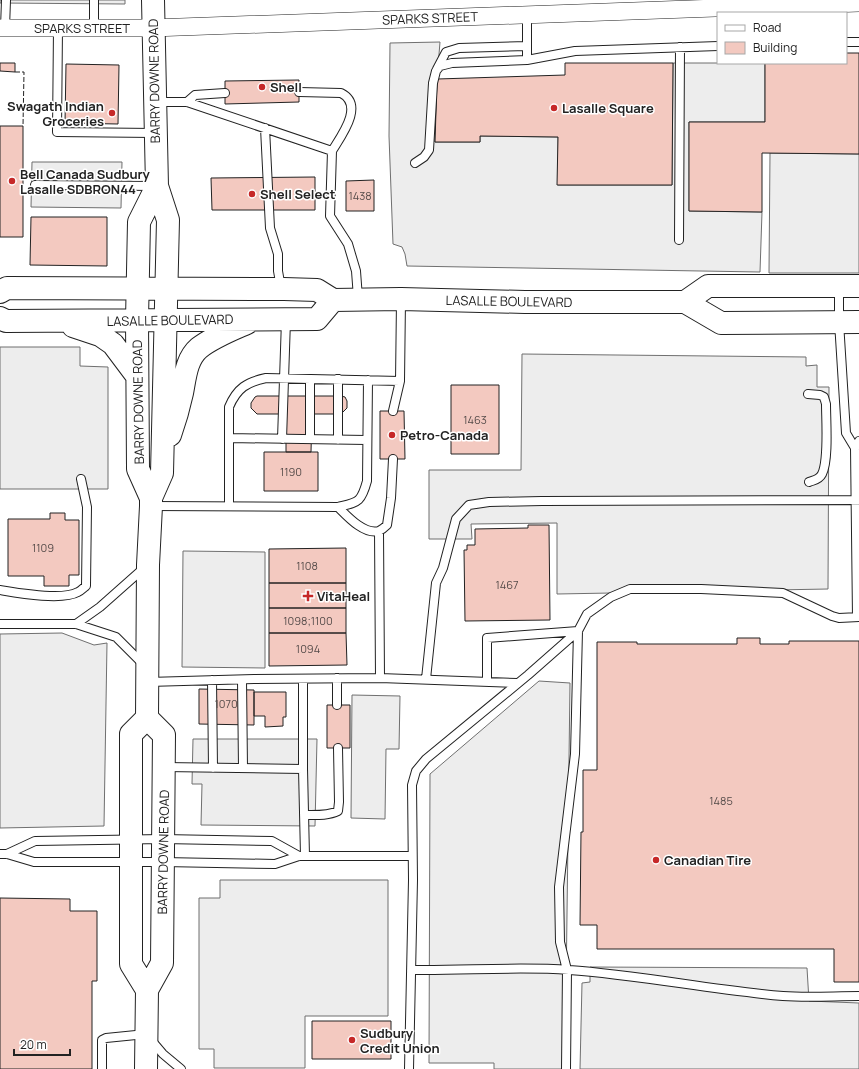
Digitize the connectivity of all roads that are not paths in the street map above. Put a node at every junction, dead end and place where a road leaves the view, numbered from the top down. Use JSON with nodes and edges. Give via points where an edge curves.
{"nodes":[{"id":1,"x":6,"y":0,"type":"edge"},
{"id":2,"x":94,"y":0,"type":"edge"},
{"id":3,"x":153,"y":0,"type":"edge"},
{"id":4,"x":859,"y":3,"type":"edge"},
{"id":5,"x":527,"y":14,"type":"junction"},
{"id":6,"x":3,"y":28,"type":"edge"},
{"id":7,"x":58,"y":28,"type":"junction"},
{"id":8,"x":94,"y":28,"type":"junction"},
{"id":9,"x":152,"y":28,"type":"junction"},
{"id":10,"x":847,"y":42,"type":"edge"},
{"id":11,"x":859,"y":42,"type":"edge"},
{"id":12,"x":527,"y":46,"type":"junction"},
{"id":13,"x":717,"y":46,"type":"edge"},
{"id":14,"x":680,"y":48,"type":"junction"},
{"id":15,"x":526,"y":60,"type":"junction"},
{"id":16,"x":436,"y":71,"type":"junction"},
{"id":17,"x":299,"y":92,"type":"dead end"},
{"id":18,"x":225,"y":93,"type":"dead end"},
{"id":19,"x":155,"y":102,"type":"junction"},
{"id":20,"x":187,"y":102,"type":"junction"},
{"id":21,"x":265,"y":128,"type":"junction"},
{"id":22,"x":155,"y":133,"type":"junction"},
{"id":23,"x":332,"y":151,"type":"junction"},
{"id":24,"x":415,"y":163,"type":"dead end"},
{"id":25,"x":35,"y":184,"type":"dead end"},
{"id":26,"x":156,"y":186,"type":"junction"},
{"id":27,"x":679,"y":240,"type":"dead end"},
{"id":28,"x":852,"y":285,"type":"edge"},
{"id":29,"x":138,"y":288,"type":"junction"},
{"id":30,"x":167,"y":289,"type":"junction"},
{"id":31,"x":281,"y":289,"type":"junction"},
{"id":32,"x":0,"y":292,"type":"edge"},
{"id":33,"x":401,"y":299,"type":"junction"},
{"id":34,"x":332,"y":300,"type":"junction"},
{"id":35,"x":358,"y":300,"type":"junction"},
{"id":36,"x":685,"y":302,"type":"junction"},
{"id":37,"x":0,"y":318,"type":"edge"},
{"id":38,"x":256,"y":319,"type":"junction"},
{"id":39,"x":286,"y":319,"type":"junction"},
{"id":40,"x":137,"y":320,"type":"junction"},
{"id":41,"x":166,"y":320,"type":"junction"},
{"id":42,"x":57,"y":321,"type":"junction"},
{"id":43,"x":849,"y":322,"type":"edge"},
{"id":44,"x":137,"y":376,"type":"junction"},
{"id":45,"x":283,"y":378,"type":"junction"},
{"id":46,"x":310,"y":379,"type":"junction"},
{"id":47,"x":338,"y":379,"type":"junction"},
{"id":48,"x":368,"y":380,"type":"junction"},
{"id":49,"x":400,"y":380,"type":"junction"},
{"id":50,"x":808,"y":394,"type":"dead end"},
{"id":51,"x":393,"y":411,"type":"dead end"},
{"id":52,"x":229,"y":438,"type":"junction"},
{"id":53,"x":282,"y":439,"type":"junction"},
{"id":54,"x":310,"y":439,"type":"junction"},
{"id":55,"x":338,"y":440,"type":"junction"},
{"id":56,"x":367,"y":440,"type":"junction"},
{"id":57,"x":857,"y":444,"type":"edge"},
{"id":58,"x":162,"y":456,"type":"junction"},
{"id":59,"x":393,"y":459,"type":"dead end"},
{"id":60,"x":81,"y":479,"type":"dead end"},
{"id":61,"x":809,"y":482,"type":"dead end"},
{"id":62,"x":857,"y":500,"type":"edge"},
{"id":63,"x":151,"y":502,"type":"junction"},
{"id":64,"x":229,"y":506,"type":"junction"},
{"id":65,"x":338,"y":507,"type":"junction"},
{"id":66,"x":379,"y":531,"type":"junction"},
{"id":67,"x":148,"y":565,"type":"junction"},
{"id":68,"x":0,"y":590,"type":"edge"},
{"id":69,"x":858,"y":617,"type":"edge"},
{"id":70,"x":0,"y":624,"type":"edge"},
{"id":71,"x":76,"y":624,"type":"junction"},
{"id":72,"x":578,"y":632,"type":"junction"},
{"id":73,"x":148,"y":675,"type":"junction"},
{"id":74,"x":337,"y":678,"type":"junction"},
{"id":75,"x":380,"y":678,"type":"junction"},
{"id":76,"x":303,"y":679,"type":"junction"},
{"id":77,"x":426,"y":679,"type":"junction"},
{"id":78,"x":212,"y":680,"type":"junction"},
{"id":79,"x":242,"y":680,"type":"junction"},
{"id":80,"x":487,"y":682,"type":"junction"},
{"id":81,"x":517,"y":683,"type":"junction"},
{"id":82,"x":337,"y":706,"type":"dead end"},
{"id":83,"x":147,"y":718,"type":"junction"},
{"id":84,"x":338,"y":748,"type":"dead end"},
{"id":85,"x":164,"y":767,"type":"junction"},
{"id":86,"x":213,"y":768,"type":"junction"},
{"id":87,"x":243,"y":768,"type":"junction"},
{"id":88,"x":303,"y":768,"type":"junction"},
{"id":89,"x":304,"y":815,"type":"junction"},
{"id":90,"x":131,"y":839,"type":"junction"},
{"id":91,"x":163,"y":839,"type":"junction"},
{"id":92,"x":3,"y":854,"type":"edge"},
{"id":93,"x":302,"y":856,"type":"junction"},
{"id":94,"x":412,"y":856,"type":"junction"},
{"id":95,"x":131,"y":862,"type":"junction"},
{"id":96,"x":163,"y":862,"type":"junction"},
{"id":97,"x":411,"y":970,"type":"junction"},
{"id":98,"x":567,"y":970,"type":"junction"},
{"id":99,"x":147,"y":990,"type":"junction"},
{"id":100,"x":859,"y":996,"type":"edge"},
{"id":101,"x":146,"y":1034,"type":"junction"},
{"id":102,"x":102,"y":1069,"type":"edge"},
{"id":103,"x":146,"y":1069,"type":"edge"},
{"id":104,"x":181,"y":1069,"type":"edge"},
{"id":105,"x":409,"y":1069,"type":"edge"},
{"id":106,"x":566,"y":1069,"type":"edge"}],
"edges":[{"from":1,"to":6,"type":"lane"},
{"from":2,"to":8,"type":"lane"},
{"from":3,"to":9,"type":"main road","name":"BARRY DOWNE ROAD"},
{"from":4,"to":5,"type":"street","name":"SPARKS STREET"},
{"from":5,"to":9,"type":"street","name":"SPARKS STREET"},
{"from":5,"to":12,"type":"lane"},
{"from":6,"to":7,"type":"street","name":"SPARKS STREET"},
{"from":7,"to":8,"type":"street","name":"SPARKS STREET"},
{"from":7,"to":22,"type":"lane","via":[[57,132]]},
{"from":8,"to":9,"type":"street","name":"SPARKS STREET"},
{"from":9,"to":19,"type":"main road","name":"BARRY DOWNE ROAD"},
{"from":10,"to":11,"type":"lane"},
{"from":12,"to":15,"type":"lane"},
{"from":12,"to":16,"type":"lane","via":[[459,48],[446,52]]},
{"from":13,"to":14,"type":"lane"},
{"from":14,"to":15,"type":"lane","via":[[575,51]]},
{"from":14,"to":27,"type":"lane"},
{"from":15,"to":16,"type":"lane","via":[[452,62],[440,66]]},
{"from":16,"to":24,"type":"lane","via":[[429,150]]},
{"from":17,"to":23,"type":"lane","via":[[341,93],[350,102],[349,123]]},
{"from":18,"to":20,"type":"lane","via":[[195,95]]},
{"from":19,"to":20,"type":"lane"},
{"from":19,"to":22,"type":"main road","name":"BARRY DOWNE ROAD"},
{"from":20,"to":21,"type":"lane"},
{"from":21,"to":23,"type":"lane"},
{"from":21,"to":31,"type":"lane","via":[[270,228],[278,254]]},
{"from":22,"to":26,"type":"main road","name":"BARRY DOWNE ROAD"},
{"from":23,"to":35,"type":"lane","via":[[330,216],[348,244],[356,271]]},
{"from":25,"to":26,"type":"lane"},
{"from":26,"to":29,"type":"main road","name":"BARRY DOWNE ROAD","via":[[139,222]]},
{"from":26,"to":30,"type":"main road","name":"BARRY DOWNE ROAD","via":[[168,220]]},
{"from":28,"to":36,"type":"main road","via":[[708,286]]},
{"from":28,"to":43,"type":"lane"},
{"from":29,"to":30,"type":"main road"},
{"from":29,"to":32,"type":"main road","via":[[7,288]]},
{"from":29,"to":40,"type":"main road","name":"BARRY DOWNE ROAD"},
{"from":30,"to":31,"type":"main road"},
{"from":30,"to":41,"type":"main road","name":"BARRY DOWNE ROAD"},
{"from":31,"to":34,"type":"main road","via":[[317,290]]},
{"from":33,"to":35,"type":"main road","name":"LASALLE BOULEVARD"},
{"from":33,"to":36,"type":"main road","name":"LASALLE BOULEVARD"},
{"from":33,"to":49,"type":"lane"},
{"from":34,"to":35,"type":"main road","name":"LASALLE BOULEVARD"},
{"from":34,"to":39,"type":"main road","name":"LASALLE BOULEVARD","via":[[317,319]]},
{"from":36,"to":43,"type":"main road","name":"LASALLE BOULEVARD","via":[[721,322]]},
{"from":37,"to":42,"type":"main road","name":"LASALLE BOULEVARD","via":[[6,321]]},
{"from":38,"to":39,"type":"main road","name":"LASALLE BOULEVARD"},
{"from":38,"to":41,"type":"main road","name":"LASALLE BOULEVARD"},
{"from":38,"to":58,"type":"main road","via":[[214,337],[197,349],[190,359],[184,375],[174,424]]},
{"from":39,"to":45,"type":"lane"},
{"from":40,"to":41,"type":"main road","name":"LASALLE BOULEVARD"},
{"from":40,"to":42,"type":"main road","name":"LASALLE BOULEVARD"},
{"from":40,"to":44,"type":"main road","name":"BARRY DOWNE ROAD"},
{"from":41,"to":58,"type":"main road","name":"BARRY DOWNE ROAD"},
{"from":42,"to":44,"type":"main road","via":[[100,335],[113,344]]},
{"from":43,"to":57,"type":"lane","via":[[846,433]]},
{"from":44,"to":63,"type":"main road","name":"BARRY DOWNE ROAD","via":[[138,469]]},
{"from":45,"to":46,"type":"lane"},
{"from":45,"to":52,"type":"lane","via":[[254,380],[242,387],[234,396],[230,407]]},
{"from":45,"to":53,"type":"lane"},
{"from":46,"to":47,"type":"lane"},
{"from":46,"to":54,"type":"lane"},
{"from":47,"to":48,"type":"lane"},
{"from":47,"to":55,"type":"lane"},
{"from":48,"to":49,"type":"lane"},
{"from":48,"to":56,"type":"lane"},
{"from":49,"to":51,"type":"lane"},
{"from":50,"to":61,"type":"lane","via":[[820,395],[826,404],[824,467],[822,475],[817,480]]},
{"from":52,"to":53,"type":"lane"},
{"from":52,"to":64,"type":"lane"},
{"from":53,"to":54,"type":"lane"},
{"from":54,"to":55,"type":"lane"},
{"from":55,"to":56,"type":"lane"},
{"from":56,"to":65,"type":"lane","via":[[363,495],[356,502]]},
{"from":57,"to":62,"type":"lane"},
{"from":58,"to":63,"type":"main road","name":"BARRY DOWNE ROAD","via":[[162,473]]},
{"from":59,"to":66,"type":"lane","via":[[390,514],[387,525]]},
{"from":60,"to":68,"type":"lane","via":[[87,507],[86,586],[78,593],[66,596],[28,595]]},
{"from":62,"to":69,"type":"lane"},
{"from":62,"to":77,"type":"lane","via":[[549,501],[469,505],[456,519],[436,584]]},
{"from":63,"to":64,"type":"lane"},
{"from":63,"to":67,"type":"main road","name":"BARRY DOWNE ROAD"},
{"from":64,"to":65,"type":"lane"},
{"from":65,"to":66,"type":"lane","via":[[359,527]]},
{"from":66,"to":75,"type":"lane"},
{"from":67,"to":71,"type":"lane","via":[[100,607]]},
{"from":67,"to":73,"type":"main road","name":"BARRY DOWNE ROAD"},
{"from":69,"to":72,"type":"lane","via":[[832,616],[783,593],[630,589],[611,597],[587,614]]},
{"from":70,"to":71,"type":"lane"},
{"from":71,"to":73,"type":"lane","via":[[116,637]]},
{"from":72,"to":80,"type":"lane","via":[[487,638]]},
{"from":72,"to":81,"type":"lane"},
{"from":72,"to":98,"type":"lane","via":[[575,754],[559,887],[560,942]]},
{"from":73,"to":78,"type":"lane"},
{"from":73,"to":83,"type":"main road","name":"BARRY DOWNE ROAD"},
{"from":74,"to":75,"type":"lane"},
{"from":74,"to":76,"type":"lane"},
{"from":74,"to":82,"type":"lane"},
{"from":75,"to":77,"type":"lane"},
{"from":76,"to":79,"type":"lane"},
{"from":76,"to":88,"type":"lane"},
{"from":77,"to":80,"type":"lane"},
{"from":78,"to":79,"type":"lane"},
{"from":78,"to":86,"type":"lane"},
{"from":79,"to":87,"type":"lane"},
{"from":80,"to":81,"type":"lane"},
{"from":81,"to":94,"type":"lane","via":[[426,759],[416,771],[412,785]]},
{"from":83,"to":85,"type":"main road","name":"BARRY DOWNE ROAD","via":[[164,735]]},
{"from":83,"to":90,"type":"main road","via":[[131,734]]},
{"from":84,"to":89,"type":"lane","via":[[338,810],[333,813]]},
{"from":85,"to":86,"type":"lane"},
{"from":85,"to":91,"type":"main road","name":"BARRY DOWNE ROAD"},
{"from":86,"to":87,"type":"lane"},
{"from":87,"to":88,"type":"lane"},
{"from":88,"to":89,"type":"lane"},
{"from":89,"to":93,"type":"lane"},
{"from":90,"to":91,"type":"lane"},
{"from":90,"to":92,"type":"lane","via":[[35,841]]},
{"from":90,"to":95,"type":"main road"},
{"from":91,"to":93,"type":"lane","via":[[272,841]]},
{"from":91,"to":96,"type":"main road","name":"BARRY DOWNE ROAD"},
{"from":92,"to":95,"type":"lane","via":[[34,862]]},
{"from":93,"to":94,"type":"lane"},
{"from":93,"to":96,"type":"lane","via":[[275,864]]},
{"from":94,"to":97,"type":"lane"},
{"from":95,"to":96,"type":"lane"},
{"from":95,"to":99,"type":"main road","via":[[131,964]]},
{"from":96,"to":99,"type":"main road","name":"BARRY DOWNE ROAD","via":[[162,963]]},
{"from":97,"to":98,"type":"lane"},
{"from":97,"to":105,"type":"lane"},
{"from":98,"to":100,"type":"lane","via":[[784,996]]},
{"from":98,"to":106,"type":"lane"},
{"from":99,"to":101,"type":"main road","name":"BARRY DOWNE ROAD"},
{"from":101,"to":102,"type":"lane","via":[[102,1040]]},
{"from":101,"to":103,"type":"main road","name":"BARRY DOWNE ROAD"},
{"from":101,"to":104,"type":"lane"}]}
